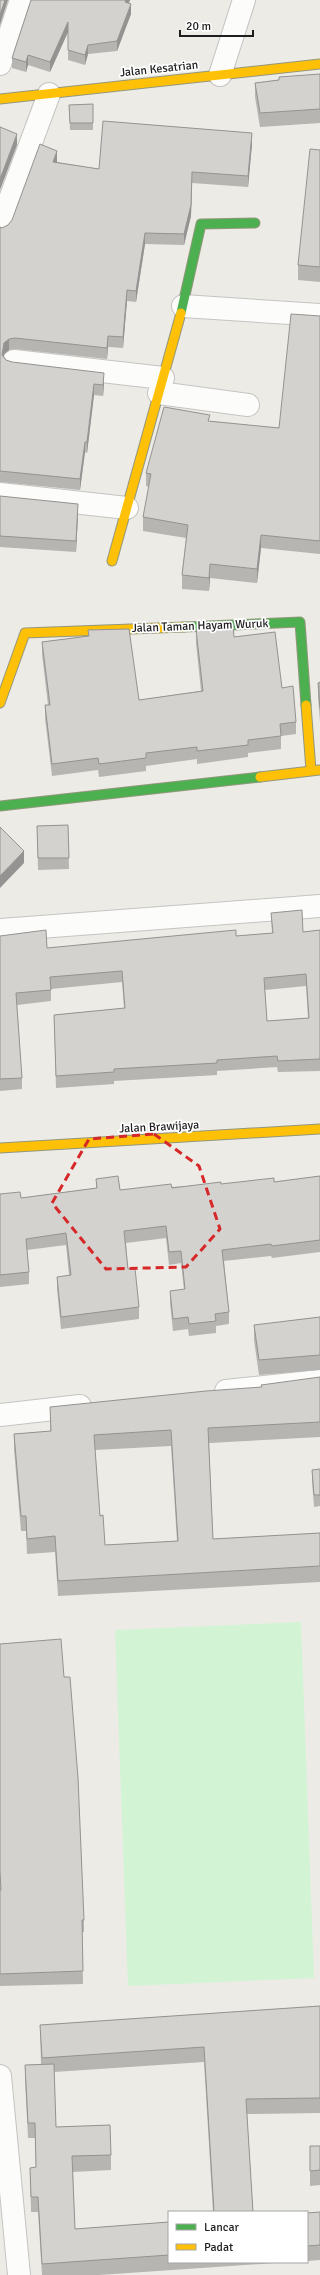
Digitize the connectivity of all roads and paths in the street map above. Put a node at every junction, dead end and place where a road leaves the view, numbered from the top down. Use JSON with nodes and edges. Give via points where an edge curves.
{"nodes":[{"id":1,"x":21,"y":0,"type":"edge"},
{"id":2,"x":244,"y":0,"type":"edge"},
{"id":3,"x":0,"y":64,"type":"edge"},
{"id":4,"x":320,"y":64,"type":"edge"},
{"id":5,"x":220,"y":75,"type":"junction"},
{"id":6,"x":49,"y":94,"type":"junction"},
{"id":7,"x":4,"y":95,"type":"edge"},
{"id":8,"x":255,"y":223,"type":"dead end"},
{"id":9,"x":0,"y":226,"type":"edge"},
{"id":10,"x":183,"y":306,"type":"junction"},
{"id":11,"x":320,"y":315,"type":"edge"},
{"id":12,"x":14,"y":361,"type":"edge"},
{"id":13,"x":161,"y":386,"type":"junction"},
{"id":14,"x":248,"y":405,"type":"dead end"},
{"id":15,"x":0,"y":494,"type":"edge"},
{"id":16,"x":126,"y":508,"type":"junction"},
{"id":17,"x":112,"y":562,"type":"dead end"},
{"id":18,"x":0,"y":703,"type":"edge"},
{"id":19,"x":315,"y":770,"type":"edge"},
{"id":20,"x":0,"y":806,"type":"edge"},
{"id":21,"x":320,"y":906,"type":"edge"},
{"id":22,"x":0,"y":930,"type":"edge"},
{"id":23,"x":320,"y":1129,"type":"edge"},
{"id":24,"x":0,"y":1148,"type":"edge"},
{"id":25,"x":320,"y":1381,"type":"edge"},
{"id":26,"x":203,"y":1393,"type":"edge"},
{"id":27,"x":102,"y":1404,"type":"edge"},
{"id":28,"x":0,"y":1415,"type":"edge"},
{"id":29,"x":0,"y":2076,"type":"edge"},
{"id":30,"x":19,"y":2275,"type":"edge"}],
"edges":[{"from":1,"to":3,"type":"street"},
{"from":2,"to":5,"type":"street"},
{"from":4,"to":5,"type":"street","name":"Jalan Kesatrian"},
{"from":5,"to":6,"type":"street","name":"Jalan Kesatrian"},
{"from":6,"to":7,"type":"street","name":"Jalan Kesatrian"},
{"from":6,"to":9,"type":"street"},
{"from":8,"to":10,"type":"street","via":[[201,224]]},
{"from":10,"to":11,"type":"street"},
{"from":10,"to":13,"type":"street"},
{"from":12,"to":13,"type":"street"},
{"from":13,"to":14,"type":"street"},
{"from":13,"to":16,"type":"street"},
{"from":15,"to":16,"type":"street"},
{"from":16,"to":17,"type":"street"},
{"from":18,"to":19,"type":"street","name":"Jalan Taman Hayam Wuruk","via":[[25,633],[300,622]]},
{"from":19,"to":20,"type":"street","name":"Jalan Taman Hayam Wuruk"},
{"from":21,"to":22,"type":"street"},
{"from":23,"to":24,"type":"street","name":"Jalan Brawijaya"},
{"from":25,"to":26,"type":"street"},
{"from":27,"to":28,"type":"street"},
{"from":29,"to":30,"type":"street"}]}
